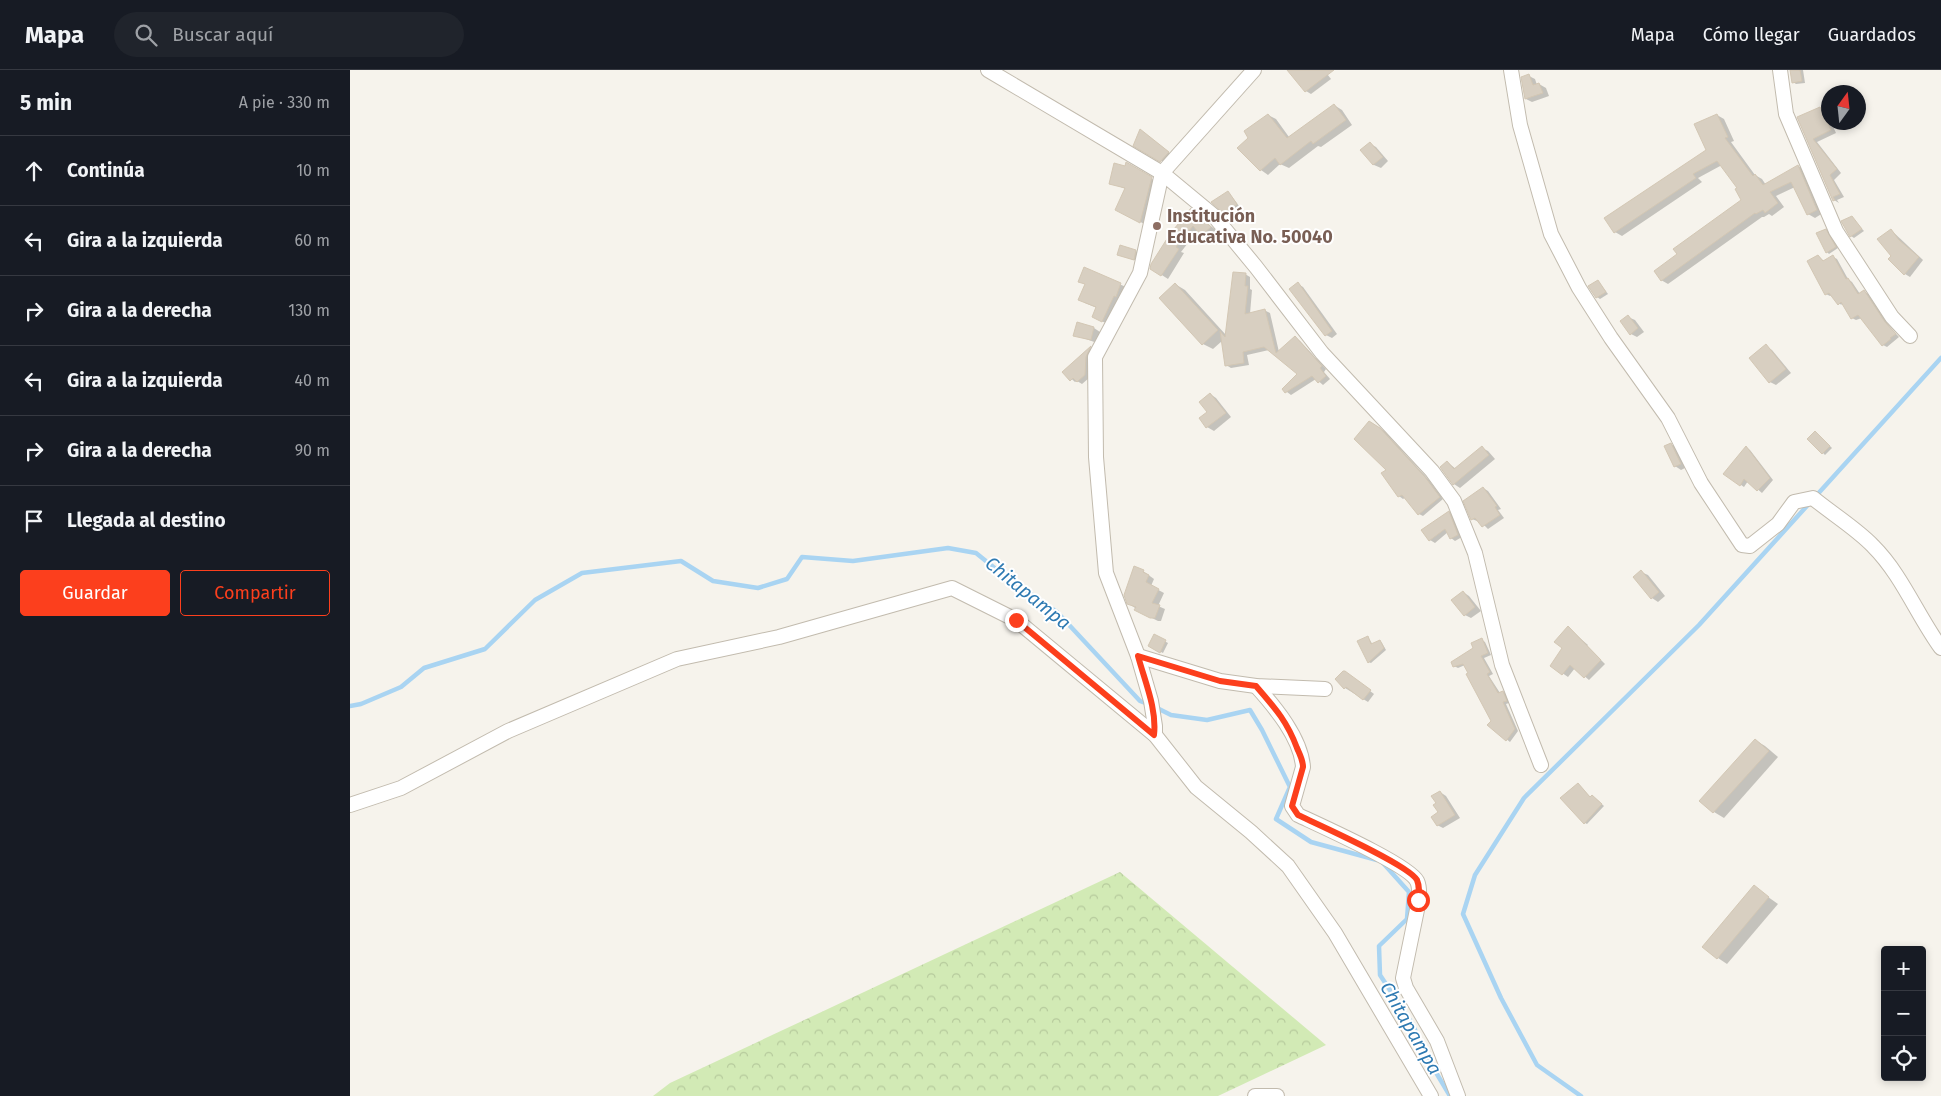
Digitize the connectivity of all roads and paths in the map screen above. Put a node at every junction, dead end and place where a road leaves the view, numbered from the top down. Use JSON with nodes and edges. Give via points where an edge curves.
{"nodes":[{"id":1,"x":988,"y":70,"type":"edge"},
{"id":2,"x":1254,"y":70,"type":"edge"},
{"id":3,"x":1511,"y":70,"type":"edge"},
{"id":4,"x":1780,"y":70,"type":"edge"},
{"id":5,"x":1162,"y":173,"type":"junction"},
{"id":6,"x":1910,"y":336,"type":"dead end"},
{"id":7,"x":1941,"y":648,"type":"edge"},
{"id":8,"x":1138,"y":656,"type":"junction"},
{"id":9,"x":1256,"y":686,"type":"junction"},
{"id":10,"x":1325,"y":689,"type":"dead end"},
{"id":11,"x":1155,"y":730,"type":"junction"},
{"id":12,"x":1541,"y":765,"type":"dead end"},
{"id":13,"x":350,"y":805,"type":"edge"},
{"id":14,"x":1255,"y":1096,"type":"edge"},
{"id":15,"x":1277,"y":1096,"type":"edge"},
{"id":16,"x":1431,"y":1096,"type":"edge"},
{"id":17,"x":1458,"y":1096,"type":"edge"}],
"edges":[{"from":1,"to":5,"type":"street"},
{"from":2,"to":5,"type":"street"},
{"from":3,"to":7,"type":"street","via":[[1520,125],[1551,234],[1579,288],[1668,418],[1701,483],[1742,545],[1750,546],[1778,524],[1794,502],[1813,498],[1873,545],[1895,572]]},
{"from":4,"to":6,"type":"street","via":[[1786,114],[1836,231],[1892,317]]},
{"from":5,"to":8,"type":"street","via":[[1140,273],[1095,357],[1096,457],[1106,573]]},
{"from":5,"to":12,"type":"street","via":[[1214,216],[1322,353],[1432,470],[1454,501],[1475,553],[1502,665]]},
{"from":8,"to":9,"type":"street","via":[[1220,681]]},
{"from":8,"to":11,"type":"street","via":[[1151,701]]},
{"from":9,"to":10,"type":"street"},
{"from":9,"to":17,"type":"street","via":[[1280,713],[1303,762],[1293,810],[1394,862],[1411,872],[1417,880],[1418,900],[1403,978],[1437,1041]]},
{"from":11,"to":13,"type":"street","via":[[1016,620],[952,588],[779,637],[678,659],[508,731],[401,788]]},
{"from":11,"to":16,"type":"street","via":[[1196,788],[1288,866],[1335,933]]},
{"from":14,"to":15,"type":"street"}]}
